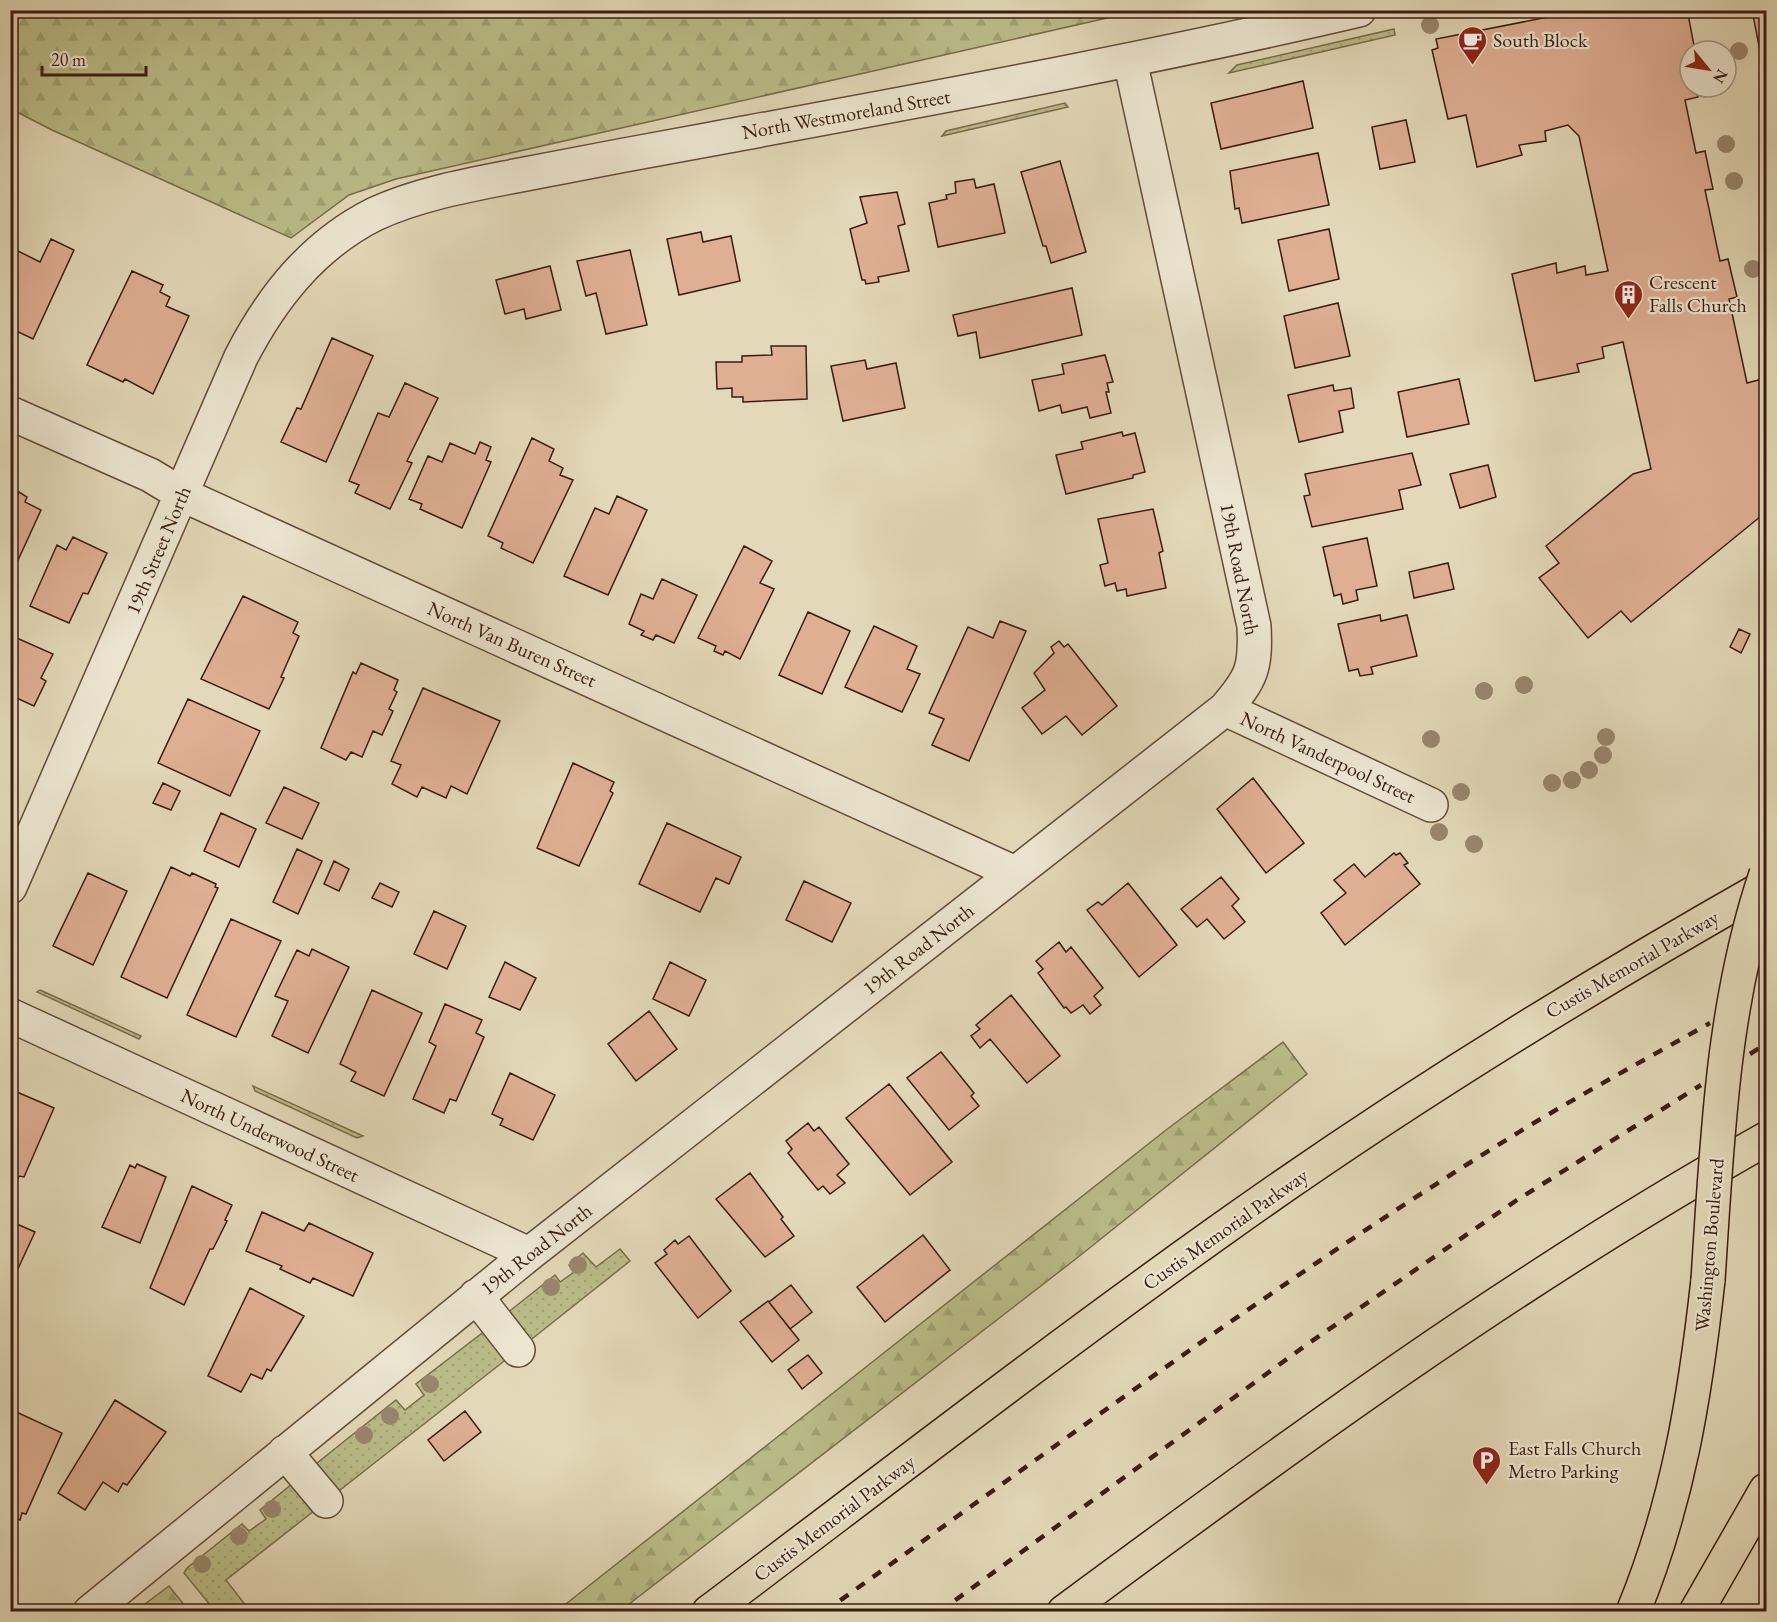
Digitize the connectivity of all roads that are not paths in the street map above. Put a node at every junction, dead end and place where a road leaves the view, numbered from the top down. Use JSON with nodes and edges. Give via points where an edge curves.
{"nodes":[{"id":1,"x":1359,"y":10,"type":"edge"},
{"id":2,"x":1130,"y":60,"type":"junction"},
{"id":3,"x":340,"y":237,"type":"joint"},
{"id":4,"x":10,"y":413,"type":"edge"},
{"id":5,"x":183,"y":495,"type":"junction"},
{"id":6,"x":1225,"y":709,"type":"junction"},
{"id":7,"x":1431,"y":805,"type":"dead end"},
{"id":8,"x":1015,"y":873,"type":"junction"},
{"id":9,"x":1767,"y":874,"type":"edge"},
{"id":10,"x":1767,"y":886,"type":"edge"},
{"id":11,"x":10,"y":887,"type":"edge"},
{"id":12,"x":10,"y":1015,"type":"edge"},
{"id":13,"x":1767,"y":1139,"type":"edge"},
{"id":14,"x":529,"y":1254,"type":"junction"},
{"id":15,"x":476,"y":1296,"type":"junction"},
{"id":16,"x":518,"y":1350,"type":"dead end"},
{"id":17,"x":285,"y":1452,"type":"junction"},
{"id":18,"x":1767,"y":1490,"type":"edge"},
{"id":19,"x":326,"y":1501,"type":"dead end"},
{"id":20,"x":90,"y":1611,"type":"edge"},
{"id":21,"x":709,"y":1611,"type":"edge"},
{"id":22,"x":1064,"y":1611,"type":"edge"},
{"id":23,"x":1633,"y":1611,"type":"edge"},
{"id":24,"x":1696,"y":1611,"type":"edge"}],
"edges":[{"from":1,"to":2,"type":"street","name":"North Westmoreland Street"},
{"from":2,"to":3,"type":"street","name":"North Westmoreland Street","via":[[482,183],[394,207]]},
{"from":2,"to":6,"type":"street","name":"19th Road North","via":[[1254,626],[1255,652],[1247,684]]},
{"from":3,"to":5,"type":"street","name":"19th Street North","via":[[306,263],[268,308],[241,357]]},
{"from":4,"to":5,"type":"street","name":"North Van Buren Street","via":[[150,476]]},
{"from":5,"to":8,"type":"street","name":"North Van Buren Street"},
{"from":5,"to":11,"type":"street","name":"19th Street North"},
{"from":6,"to":7,"type":"street","name":"North Vanderpool Street"},
{"from":6,"to":8,"type":"street","name":"19th Road North"},
{"from":8,"to":14,"type":"street","name":"19th Road North"},
{"from":9,"to":23,"type":"main road","name":"Washington Boulevard","bridge":true,"via":[[1746,939],[1730,1026],[1694,1392],[1673,1497]]},
{"from":10,"to":21,"type":"main road","name":"Custis Memorial Parkway","via":[[1532,1023],[1296,1178],[1072,1339]]},
{"from":12,"to":14,"type":"street","name":"North Underwood Street"},
{"from":13,"to":22,"type":"main road","via":[[1470,1322],[1317,1426]]},
{"from":14,"to":15,"type":"street","name":"19th Road North"},
{"from":15,"to":16,"type":"street"},
{"from":15,"to":17,"type":"street","name":"19th Road North"},
{"from":17,"to":19,"type":"street"},
{"from":17,"to":20,"type":"street","name":"19th Road North"},
{"from":18,"to":24,"type":"main road"}]}
